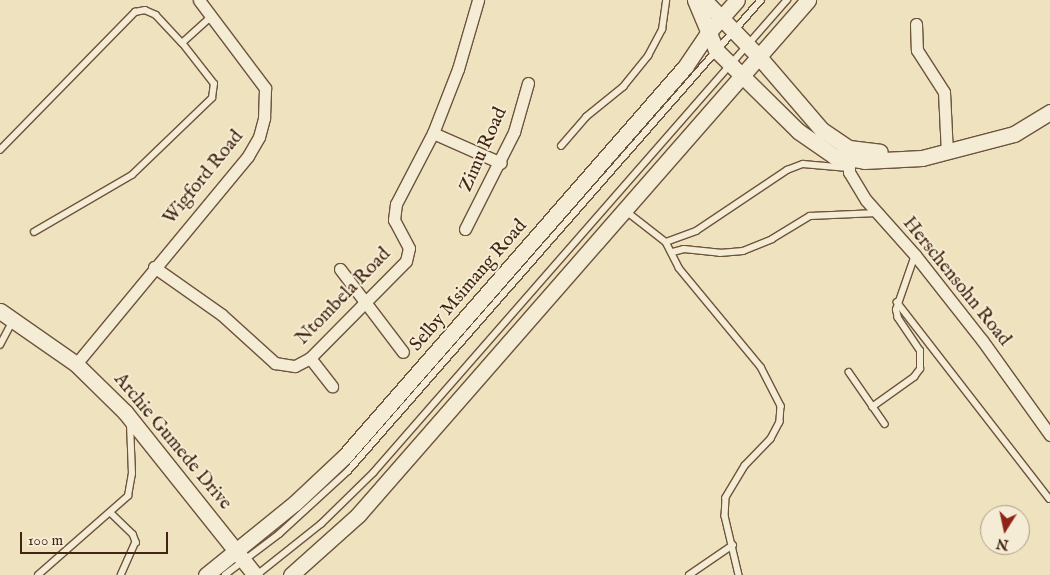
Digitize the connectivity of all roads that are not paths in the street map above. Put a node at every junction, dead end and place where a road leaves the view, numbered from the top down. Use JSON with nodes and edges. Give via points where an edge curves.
{"nodes":[{"id":1,"x":199,"y":0,"type":"edge"},
{"id":2,"x":478,"y":0,"type":"edge"},
{"id":3,"x":666,"y":0,"type":"edge"},
{"id":4,"x":695,"y":0,"type":"edge"},
{"id":5,"x":704,"y":0,"type":"edge"},
{"id":6,"x":738,"y":0,"type":"edge"},
{"id":7,"x":761,"y":0,"type":"edge"},
{"id":8,"x":787,"y":0,"type":"edge"},
{"id":9,"x":808,"y":0,"type":"edge"},
{"id":10,"x":212,"y":16,"type":"junction"},
{"id":11,"x":722,"y":17,"type":"junction"},
{"id":12,"x":916,"y":24,"type":"dead end"},
{"id":13,"x":734,"y":28,"type":"junction"},
{"id":14,"x":707,"y":34,"type":"junction"},
{"id":15,"x":182,"y":43,"type":"junction"},
{"id":16,"x":748,"y":44,"type":"junction"},
{"id":17,"x":716,"y":50,"type":"junction"},
{"id":18,"x":760,"y":58,"type":"junction"},
{"id":19,"x":730,"y":64,"type":"junction"},
{"id":20,"x":742,"y":77,"type":"junction"},
{"id":21,"x":528,"y":84,"type":"dead end"},
{"id":22,"x":1050,"y":112,"type":"edge"},
{"id":23,"x":433,"y":132,"type":"junction"},
{"id":24,"x":561,"y":146,"type":"dead end"},
{"id":25,"x":951,"y":149,"type":"junction"},
{"id":26,"x":0,"y":150,"type":"edge"},
{"id":27,"x":849,"y":159,"type":"junction"},
{"id":28,"x":501,"y":163,"type":"junction"},
{"id":29,"x":623,"y":209,"type":"junction"},
{"id":30,"x":877,"y":213,"type":"junction"},
{"id":31,"x":465,"y":230,"type":"dead end"},
{"id":32,"x":34,"y":232,"type":"dead end"},
{"id":33,"x":666,"y":242,"type":"junction"},
{"id":34,"x":673,"y":252,"type":"junction"},
{"id":35,"x":915,"y":255,"type":"junction"},
{"id":36,"x":154,"y":267,"type":"junction"},
{"id":37,"x":340,"y":269,"type":"dead end"},
{"id":38,"x":897,"y":302,"type":"junction"},
{"id":39,"x":366,"y":304,"type":"junction"},
{"id":40,"x":0,"y":311,"type":"edge"},
{"id":41,"x":14,"y":319,"type":"junction"},
{"id":42,"x":0,"y":345,"type":"edge"},
{"id":43,"x":403,"y":352,"type":"dead end"},
{"id":44,"x":310,"y":358,"type":"junction"},
{"id":45,"x":76,"y":364,"type":"junction"},
{"id":46,"x":848,"y":372,"type":"dead end"},
{"id":47,"x":332,"y":386,"type":"dead end"},
{"id":48,"x":872,"y":407,"type":"junction"},
{"id":49,"x":129,"y":417,"type":"junction"},
{"id":50,"x":885,"y":424,"type":"dead end"},
{"id":51,"x":1050,"y":435,"type":"edge"},
{"id":52,"x":1050,"y":499,"type":"edge"},
{"id":53,"x":111,"y":512,"type":"junction"},
{"id":54,"x":733,"y":545,"type":"junction"},
{"id":55,"x":240,"y":556,"type":"junction"},
{"id":56,"x":38,"y":575,"type":"edge"},
{"id":57,"x":121,"y":575,"type":"edge"},
{"id":58,"x":206,"y":575,"type":"edge"},
{"id":59,"x":225,"y":575,"type":"edge"},
{"id":60,"x":256,"y":575,"type":"edge"},
{"id":61,"x":291,"y":575,"type":"edge"},
{"id":62,"x":689,"y":575,"type":"edge"},
{"id":63,"x":739,"y":575,"type":"edge"}],
"edges":[{"from":1,"to":10,"type":"street","name":"Wigford Road"},
{"from":2,"to":23,"type":"street","name":"Ntombela Road","via":[[458,69]]},
{"from":3,"to":24,"type":"lane","via":[[662,30],[648,56],[623,87],[586,117]]},
{"from":4,"to":14,"type":"main road"},
{"from":5,"to":11,"type":"main road"},
{"from":6,"to":11,"type":"main road","name":"Selby Msimang Road"},
{"from":7,"to":13,"type":"lane"},
{"from":8,"to":16,"type":"lane"},
{"from":9,"to":18,"type":"main road"},
{"from":10,"to":15,"type":"lane"},
{"from":10,"to":36,"type":"street","name":"Wigford Road","via":[[265,88],[264,118],[259,137],[248,156]]},
{"from":11,"to":13,"type":"main road"},
{"from":11,"to":14,"type":"main road","name":"Selby Msimang Road"},
{"from":12,"to":25,"type":"street","via":[[917,50],[944,92]]},
{"from":13,"to":16,"type":"main road"},
{"from":13,"to":17,"type":"lane"},
{"from":14,"to":17,"type":"main road"},
{"from":14,"to":55,"type":"main road","name":"Selby Msimang Road","via":[[673,82],[345,456]]},
{"from":15,"to":26,"type":"lane","via":[[156,15],[145,10],[135,12]]},
{"from":15,"to":32,"type":"lane","via":[[211,78],[215,90],[212,98],[132,175]]},
{"from":16,"to":18,"type":"main road"},
{"from":16,"to":19,"type":"lane"},
{"from":17,"to":19,"type":"main road"},
{"from":17,"to":55,"type":"lane","via":[[348,471],[279,534]]},
{"from":18,"to":20,"type":"main road"},
{"from":18,"to":27,"type":"main road","via":[[809,118]]},
{"from":19,"to":20,"type":"main road"},
{"from":19,"to":60,"type":"lane","via":[[372,473],[321,524]]},
{"from":20,"to":27,"type":"main road","via":[[798,132],[827,152]]},
{"from":20,"to":29,"type":"main road"},
{"from":21,"to":28,"type":"street","name":"Zimu Road","via":[[517,124]]},
{"from":22,"to":25,"type":"main road","via":[[1014,134]]},
{"from":23,"to":28,"type":"street"},
{"from":23,"to":39,"type":"street","name":"Ntombela Road","via":[[394,211],[394,220],[409,248],[406,261]]},
{"from":25,"to":27,"type":"main road","via":[[891,161]]},
{"from":27,"to":30,"type":"street","name":"Herschensohn Road","via":[[862,194]]},
{"from":27,"to":33,"type":"lane","via":[[802,164],[787,170],[696,231]]},
{"from":28,"to":31,"type":"street","name":"Zimu Road"},
{"from":29,"to":33,"type":"lane"},
{"from":29,"to":61,"type":"main road","via":[[358,515]]},
{"from":30,"to":34,"type":"lane","via":[[810,216],[772,239],[743,251],[720,253],[684,249]]},
{"from":30,"to":35,"type":"street","name":"Herschensohn Road"},
{"from":33,"to":34,"type":"lane"},
{"from":34,"to":54,"type":"lane","via":[[688,280],[756,361],[781,406],[780,422],[771,439],[728,490],[725,516]]},
{"from":35,"to":38,"type":"lane"},
{"from":35,"to":51,"type":"street","name":"Herschensohn Road","via":[[982,340]]},
{"from":36,"to":44,"type":"street","name":"Ntombela Road","via":[[216,310],[275,363],[295,366]]},
{"from":36,"to":45,"type":"street","name":"Wigford Road"},
{"from":37,"to":39,"type":"street"},
{"from":38,"to":48,"type":"lane","via":[[898,318],[920,351],[920,369],[914,377]]},
{"from":38,"to":52,"type":"lane"},
{"from":39,"to":43,"type":"street"},
{"from":39,"to":44,"type":"street","name":"Ntombela Road"},
{"from":40,"to":41,"type":"main road","name":"Archie Gumede Drive"},
{"from":41,"to":42,"type":"lane"},
{"from":41,"to":45,"type":"main road","name":"Archie Gumede Drive"},
{"from":44,"to":47,"type":"street"},
{"from":45,"to":49,"type":"main road","name":"Archie Gumede Drive"},
{"from":46,"to":48,"type":"lane"},
{"from":48,"to":50,"type":"lane"},
{"from":49,"to":53,"type":"lane","via":[[130,490],[125,501]]},
{"from":49,"to":55,"type":"main road","name":"Archie Gumede Drive"},
{"from":53,"to":56,"type":"lane"},
{"from":53,"to":57,"type":"lane","via":[[133,534],[136,542]]},
{"from":54,"to":62,"type":"lane"},
{"from":54,"to":63,"type":"lane"},
{"from":55,"to":58,"type":"main road","name":"Selby Msimang Road"},
{"from":55,"to":59,"type":"lane"},
{"from":55,"to":60,"type":"main road","name":"Archie Gumede Drive"}]}
